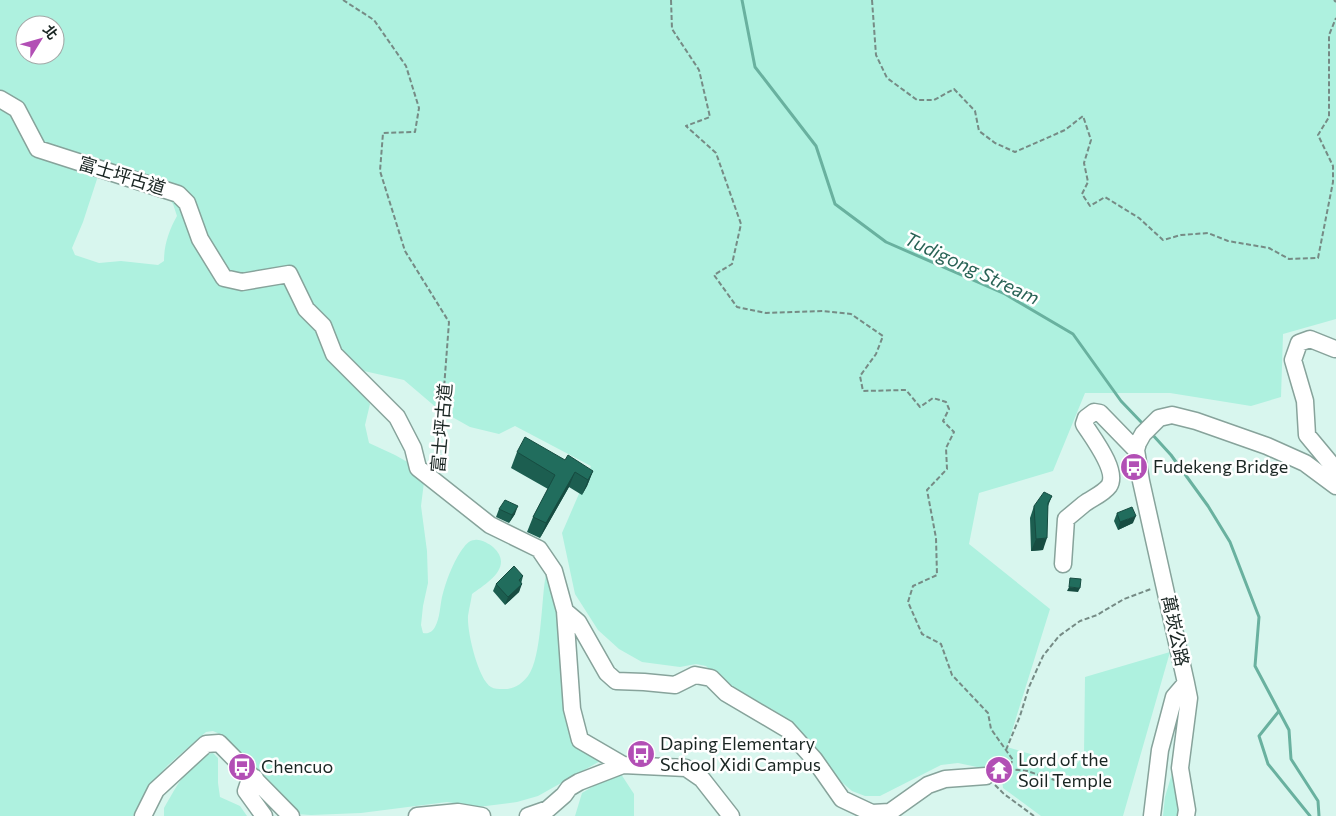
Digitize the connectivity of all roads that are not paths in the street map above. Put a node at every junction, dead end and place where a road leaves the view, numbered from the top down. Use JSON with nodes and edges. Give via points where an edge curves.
{"nodes":[{"id":1,"x":0,"y":99,"type":"edge"},
{"id":2,"x":1335,"y":349,"type":"edge"},
{"id":3,"x":1137,"y":447,"type":"junction"},
{"id":4,"x":1336,"y":470,"type":"edge"},
{"id":5,"x":1336,"y":486,"type":"edge"},
{"id":6,"x":1063,"y":564,"type":"dead end"},
{"id":7,"x":565,"y":610,"type":"junction"},
{"id":8,"x":1186,"y":683,"type":"junction"},
{"id":9,"x":623,"y":765,"type":"junction"},
{"id":10,"x":986,"y":776,"type":"road end"},
{"id":11,"x":255,"y":778,"type":"junction"},
{"id":12,"x":147,"y":813,"type":"edge"},
{"id":13,"x":439,"y":814,"type":"edge"},
{"id":14,"x":264,"y":816,"type":"edge"},
{"id":15,"x":291,"y":816,"type":"edge"},
{"id":16,"x":417,"y":816,"type":"edge"},
{"id":17,"x":482,"y":816,"type":"edge"},
{"id":18,"x":528,"y":816,"type":"edge"},
{"id":19,"x":732,"y":816,"type":"edge"},
{"id":20,"x":1152,"y":816,"type":"edge"},
{"id":21,"x":1186,"y":816,"type":"edge"}],
"edges":[{"from":1,"to":7,"type":"street","name":"富士坪古道","via":[[18,109],[38,149],[178,194],[187,203],[200,239],[224,278],[242,282],[288,274],[306,309],[323,326],[334,354],[397,417],[413,448],[418,468],[490,525],[539,549],[554,572]]},
{"from":2,"to":4,"type":"street","via":[[1310,339],[1299,343],[1293,360],[1305,400],[1307,435]]},
{"from":3,"to":5,"type":"street","via":[[1143,434],[1159,418],[1172,415],[1267,446],[1305,464]]},
{"from":3,"to":6,"type":"street","via":[[1100,412],[1086,418],[1084,424],[1109,464],[1112,476],[1110,485],[1101,494],[1066,519]]},
{"from":3,"to":8,"type":"street","name":"萬崁公路","via":[[1141,481]]},
{"from":7,"to":9,"type":"street","via":[[572,709],[580,740]]},
{"from":7,"to":10,"type":"street","name":"富士坪古道","via":[[578,622],[607,673],[616,681],[675,685],[696,674],[711,678],[726,693],[787,729],[814,759],[842,799],[872,813],[890,812],[928,785],[945,779]]},
{"from":8,"to":20,"type":"street","name":"萬崁公路","via":[[1174,697],[1160,750]]},
{"from":8,"to":21,"type":"street","via":[[1189,698],[1180,768]]},
{"from":9,"to":18,"type":"street","via":[[579,782],[548,809]]},
{"from":9,"to":19,"type":"street","via":[[686,768],[702,780]]},
{"from":11,"to":12,"type":"street","via":[[219,743],[206,744],[156,790]]},
{"from":11,"to":14,"type":"street","via":[[246,791]]},
{"from":11,"to":15,"type":"street"},
{"from":13,"to":16,"type":"street"},
{"from":13,"to":17,"type":"street","via":[[458,812]]}]}
